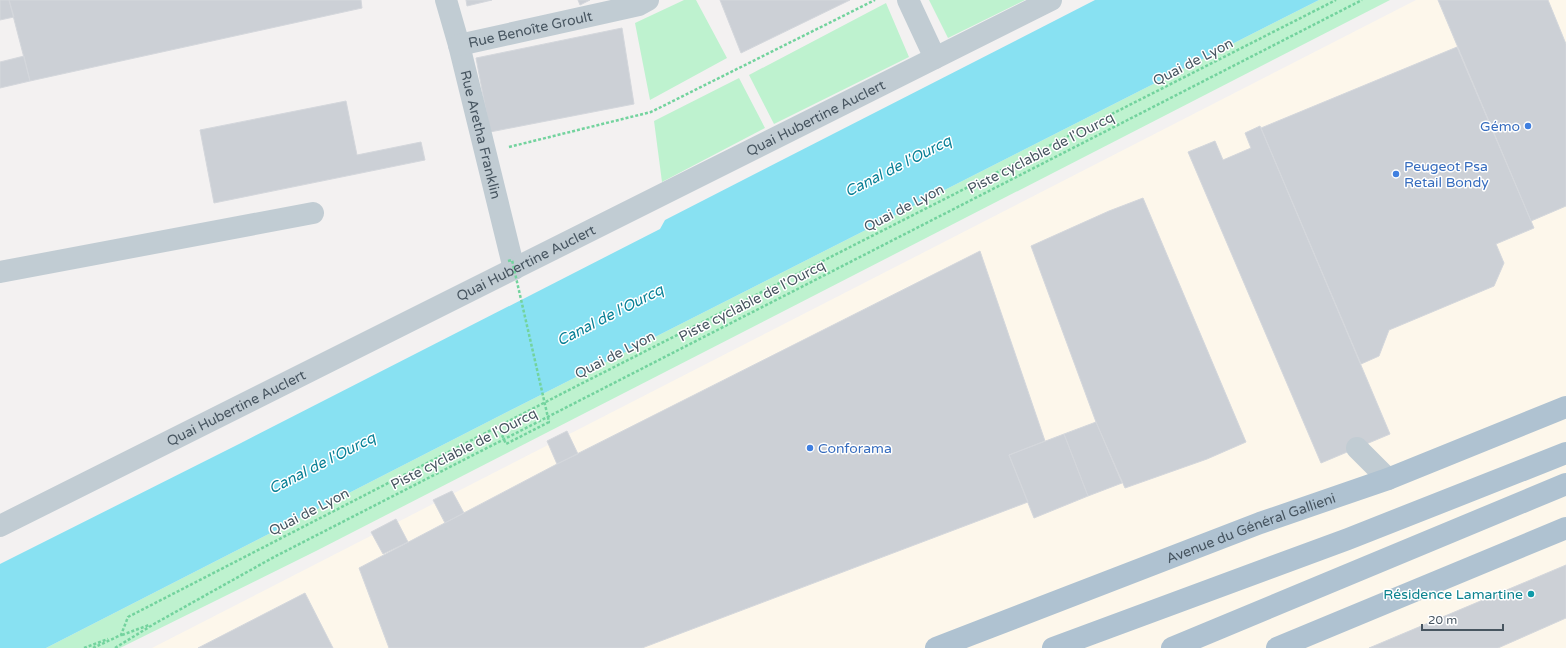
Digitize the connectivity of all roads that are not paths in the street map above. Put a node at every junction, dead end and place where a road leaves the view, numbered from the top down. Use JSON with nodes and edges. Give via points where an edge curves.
{"nodes":[{"id":1,"x":446,"y":0,"type":"edge"},
{"id":2,"x":648,"y":0,"type":"edge"},
{"id":3,"x":908,"y":0,"type":"edge"},
{"id":4,"x":1051,"y":0,"type":"edge"},
{"id":5,"x":459,"y":46,"type":"junction"},
{"id":6,"x":935,"y":58,"type":"junction"},
{"id":7,"x":313,"y":214,"type":"dead end"},
{"id":8,"x":511,"y":265,"type":"junction"},
{"id":9,"x":0,"y":272,"type":"edge"},
{"id":10,"x":1566,"y":407,"type":"edge"},
{"id":11,"x":1357,"y":448,"type":"dead end"},
{"id":12,"x":1566,"y":453,"type":"edge"},
{"id":13,"x":1388,"y":479,"type":"junction"},
{"id":14,"x":1566,"y":484,"type":"edge"},
{"id":15,"x":0,"y":526,"type":"edge"},
{"id":16,"x":1566,"y":528,"type":"edge"},
{"id":17,"x":1301,"y":643,"type":"edge"},
{"id":18,"x":936,"y":648,"type":"edge"},
{"id":19,"x":1054,"y":648,"type":"edge"},
{"id":20,"x":1172,"y":648,"type":"edge"},
{"id":21,"x":1277,"y":648,"type":"edge"}],
"edges":[{"from":1,"to":5,"type":"street","name":"Rue Aretha Franklin"},
{"from":2,"to":5,"type":"street","name":"Rue Benoîte Groult","via":[[639,5]]},
{"from":3,"to":6,"type":"street"},
{"from":4,"to":6,"type":"street","name":"Quai Hubertine Auclert"},
{"from":5,"to":8,"type":"street","name":"Rue Aretha Franklin"},
{"from":6,"to":8,"type":"street","name":"Quai Hubertine Auclert"},
{"from":7,"to":9,"type":"street"},
{"from":8,"to":15,"type":"street","name":"Quai Hubertine Auclert"},
{"from":10,"to":13,"type":"main road","name":"Avenue du Général Gallieni"},
{"from":11,"to":13,"type":"street"},
{"from":12,"to":19,"type":"main road","via":[[1348,539]]},
{"from":13,"to":18,"type":"main road","name":"Avenue du Général Gallieni","via":[[1260,523]]},
{"from":14,"to":20,"type":"main road"},
{"from":16,"to":17,"type":"main road"},
{"from":17,"to":21,"type":"main road"}]}
